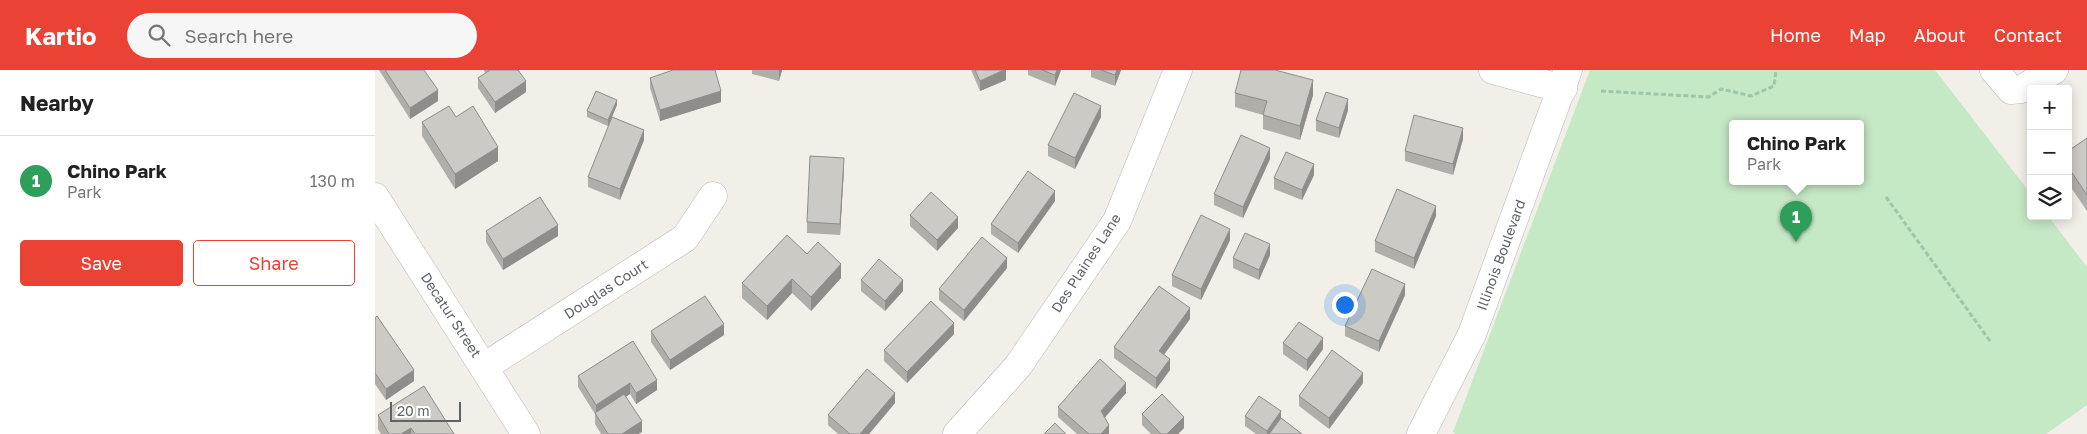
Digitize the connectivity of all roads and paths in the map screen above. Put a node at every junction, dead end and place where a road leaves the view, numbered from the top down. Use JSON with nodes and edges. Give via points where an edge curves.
{"nodes":[{"id":1,"x":1178,"y":70,"type":"edge"},
{"id":2,"x":1493,"y":70,"type":"edge"},
{"id":3,"x":1776,"y":70,"type":"edge"},
{"id":4,"x":1994,"y":70,"type":"edge"},
{"id":5,"x":2054,"y":70,"type":"edge"},
{"id":6,"x":1565,"y":80,"type":"edge"},
{"id":7,"x":1601,"y":91,"type":"dead end"},
{"id":8,"x":713,"y":196,"type":"dead end"},
{"id":9,"x":375,"y":197,"type":"edge"},
{"id":10,"x":1885,"y":197,"type":"dead end"},
{"id":11,"x":1990,"y":340,"type":"dead end"},
{"id":12,"x":483,"y":367,"type":"junction"},
{"id":13,"x":526,"y":434,"type":"edge"},
{"id":14,"x":957,"y":434,"type":"edge"},
{"id":15,"x":1421,"y":434,"type":"edge"}],
"edges":[{"from":1,"to":14,"type":"street","name":"Des Plaines Lane","via":[[1117,221],[1018,366]]},
{"from":2,"to":6,"type":"street"},
{"from":3,"to":7,"type":"path","via":[[1774,86],[1751,96],[1721,89],[1709,97]]},
{"from":4,"to":5,"type":"street","via":[[2011,90],[2022,89]]},
{"from":6,"to":15,"type":"street","name":"Illinois Boulevard","via":[[1472,334]]},
{"from":8,"to":12,"type":"street","name":"Douglas Court","via":[[685,238]]},
{"from":9,"to":12,"type":"street","name":"Decatur Street"},
{"from":10,"to":11,"type":"path"},
{"from":12,"to":13,"type":"street","name":"Decatur Street"}]}
